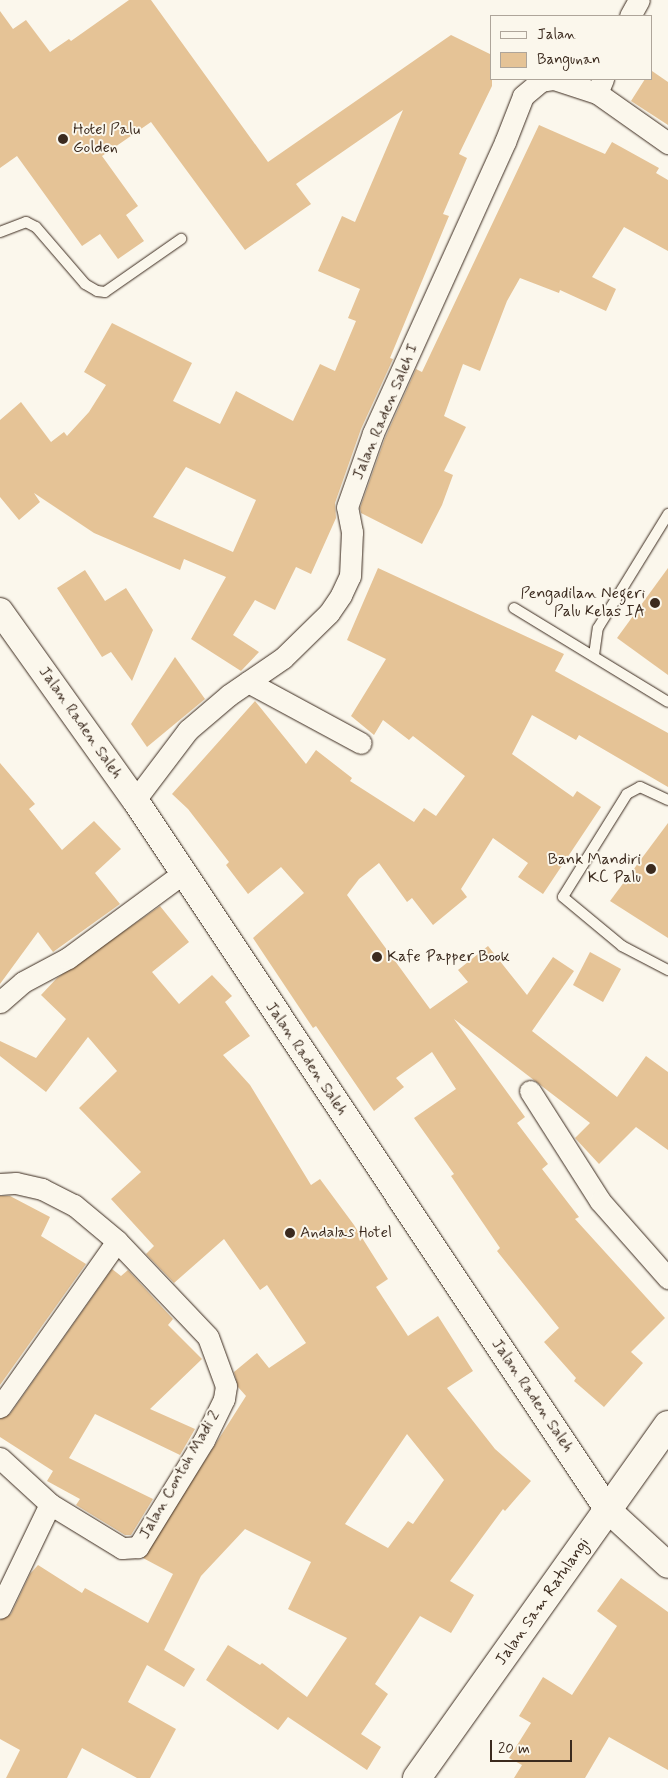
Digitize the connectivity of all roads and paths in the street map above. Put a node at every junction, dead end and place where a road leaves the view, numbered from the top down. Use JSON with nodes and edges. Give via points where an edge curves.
{"nodes":[{"id":1,"x":639,"y":0,"type":"edge"},
{"id":2,"x":631,"y":15,"type":"edge"},
{"id":3,"x":548,"y":80,"type":"edge"},
{"id":4,"x":561,"y":80,"type":"edge"},
{"id":5,"x":600,"y":86,"type":"edge"},
{"id":6,"x":668,"y":143,"type":"edge"},
{"id":7,"x":0,"y":232,"type":"edge"},
{"id":8,"x":181,"y":239,"type":"dead end"},
{"id":9,"x":668,"y":514,"type":"edge"},
{"id":10,"x":514,"y":608,"type":"dead end"},
{"id":11,"x":1,"y":613,"type":"edge"},
{"id":12,"x":594,"y":655,"type":"junction"},
{"id":13,"x":248,"y":682,"type":"junction"},
{"id":14,"x":668,"y":702,"type":"edge"},
{"id":15,"x":360,"y":743,"type":"dead end"},
{"id":16,"x":135,"y":800,"type":"junction"},
{"id":17,"x":668,"y":800,"type":"edge"},
{"id":18,"x":182,"y":874,"type":"junction"},
{"id":19,"x":668,"y":970,"type":"edge"},
{"id":20,"x":0,"y":1002,"type":"edge"},
{"id":21,"x":530,"y":1091,"type":"dead end"},
{"id":22,"x":0,"y":1184,"type":"edge"},
{"id":23,"x":117,"y":1241,"type":"junction"},
{"id":24,"x":668,"y":1278,"type":"edge"},
{"id":25,"x":0,"y":1407,"type":"edge"},
{"id":26,"x":668,"y":1425,"type":"edge"},
{"id":27,"x":0,"y":1458,"type":"edge"},
{"id":28,"x":50,"y":1504,"type":"junction"},
{"id":29,"x":608,"y":1510,"type":"junction"},
{"id":30,"x":668,"y":1565,"type":"edge"},
{"id":31,"x":0,"y":1608,"type":"edge"},
{"id":32,"x":417,"y":1778,"type":"edge"}],
"edges":[{"from":1,"to":2,"type":"street"},
{"from":3,"to":13,"type":"street","name":"Jalan Raden Saleh I","via":[[541,81],[523,96],[506,142],[373,433],[347,506],[352,532],[350,576],[329,613],[283,658]]},
{"from":4,"to":5,"type":"street","name":"Jalan Raden Saleh I"},
{"from":5,"to":6,"type":"street","name":"Jalan Raden Saleh I"},
{"from":7,"to":8,"type":"lane","via":[[26,222],[36,227],[85,284],[105,292]]},
{"from":9,"to":12,"type":"lane","via":[[598,628]]},
{"from":10,"to":12,"type":"lane"},
{"from":11,"to":16,"type":"street","name":"Jalan Raden Saleh"},
{"from":12,"to":14,"type":"lane"},
{"from":13,"to":15,"type":"street"},
{"from":13,"to":16,"type":"street","name":"Jalan Raden Saleh I","via":[[188,730]]},
{"from":16,"to":18,"type":"street","name":"Jalan Raden Saleh"},
{"from":17,"to":19,"type":"lane","via":[[640,787],[627,794],[563,897],[622,946]]},
{"from":18,"to":20,"type":"street","via":[[68,958],[23,982]]},
{"from":18,"to":29,"type":"street","name":"Jalan Raden Saleh"},
{"from":21,"to":24,"type":"street","via":[[600,1201]]},
{"from":22,"to":23,"type":"street","name":"Jalan Contoh Madi 2","via":[[16,1183],[42,1189],[74,1204]]},
{"from":23,"to":25,"type":"street"},
{"from":23,"to":28,"type":"street","name":"Jalan Contoh Madi 2","via":[[208,1337],[226,1386],[224,1399],[204,1440],[138,1547],[122,1548]]},
{"from":26,"to":29,"type":"highway","name":"Jalan Sam Ratulangi"},
{"from":27,"to":28,"type":"street"},
{"from":28,"to":31,"type":"street"},
{"from":29,"to":30,"type":"street","name":"Jalan Raden Saleh"},
{"from":29,"to":32,"type":"highway","name":"Jalan Sam Ratulangi"}]}
